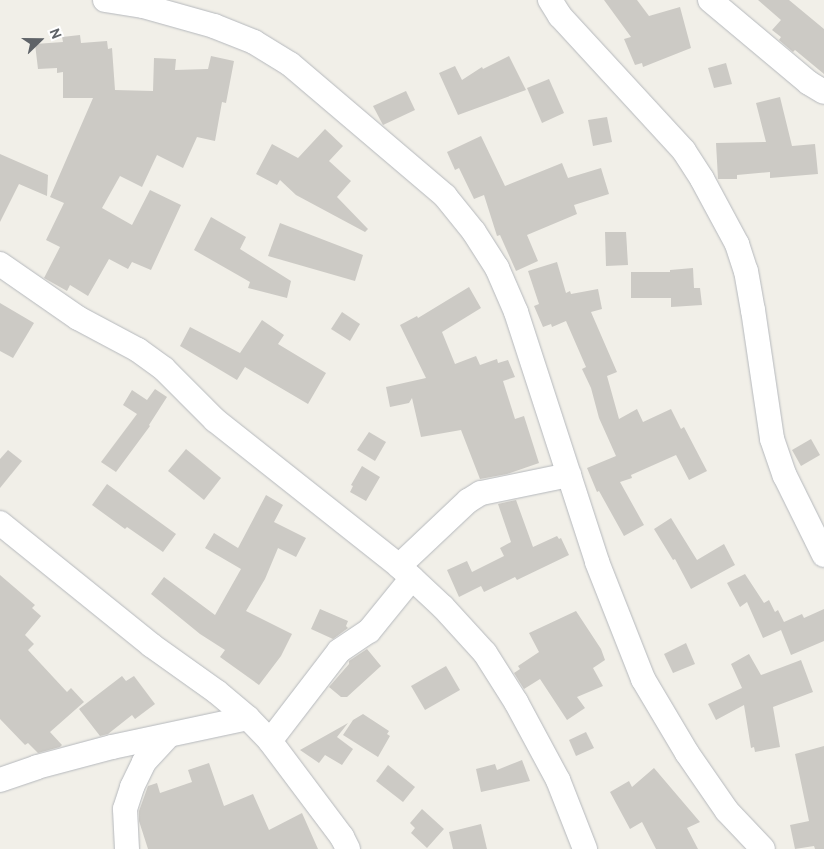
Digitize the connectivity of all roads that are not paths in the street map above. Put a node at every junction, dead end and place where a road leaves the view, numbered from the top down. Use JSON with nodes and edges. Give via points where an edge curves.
{"nodes":[{"id":1,"x":106,"y":0,"type":"edge"},
{"id":2,"x":550,"y":0,"type":"edge"},
{"id":3,"x":710,"y":0,"type":"edge"},
{"id":4,"x":824,"y":92,"type":"edge"},
{"id":5,"x":0,"y":264,"type":"edge"},
{"id":6,"x":569,"y":475,"type":"junction"},
{"id":7,"x":0,"y":523,"type":"edge"},
{"id":8,"x":824,"y":555,"type":"edge"},
{"id":9,"x":405,"y":572,"type":"junction"},
{"id":10,"x":248,"y":718,"type":"junction"},
{"id":11,"x":167,"y":737,"type":"junction"},
{"id":12,"x":270,"y":741,"type":"junction"},
{"id":13,"x":0,"y":780,"type":"edge"},
{"id":14,"x":127,"y":849,"type":"edge"},
{"id":15,"x":348,"y":849,"type":"edge"},
{"id":16,"x":585,"y":849,"type":"edge"},
{"id":17,"x":763,"y":849,"type":"edge"}],
"edges":[{"from":1,"to":6,"type":"street","via":[[143,6],[214,26],[254,42],[290,64],[445,196],[497,268],[516,312]]},
{"from":2,"to":8,"type":"street","via":[[560,16],[684,151],[737,244],[754,310],[772,438],[785,476]]},
{"from":3,"to":4,"type":"street"},
{"from":5,"to":9,"type":"street","via":[[78,318],[138,350],[164,369],[215,420]]},
{"from":6,"to":9,"type":"street","via":[[481,493],[468,501]]},
{"from":6,"to":17,"type":"street","via":[[597,562],[643,679],[687,754],[727,811]]},
{"from":7,"to":10,"type":"street"},
{"from":9,"to":12,"type":"street","via":[[369,631],[339,650]]},
{"from":9,"to":16,"type":"street","via":[[485,653],[558,780]]},
{"from":10,"to":11,"type":"street"},
{"from":10,"to":12,"type":"street"},
{"from":11,"to":13,"type":"street","via":[[112,747]]},
{"from":11,"to":14,"type":"street","via":[[144,762],[132,787],[125,809]]},
{"from":12,"to":15,"type":"street"}]}
